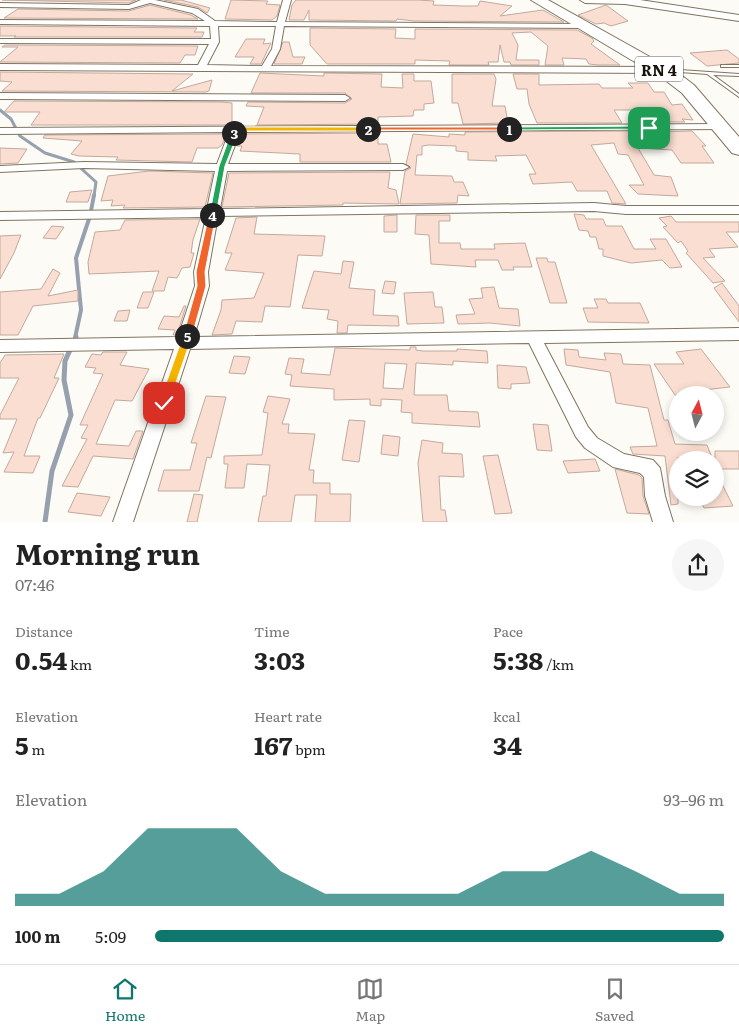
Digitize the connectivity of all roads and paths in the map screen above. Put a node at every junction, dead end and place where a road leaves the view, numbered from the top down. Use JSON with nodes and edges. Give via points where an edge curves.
{"nodes":[{"id":1,"x":148,"y":0,"type":"edge"},
{"id":2,"x":287,"y":0,"type":"edge"},
{"id":3,"x":540,"y":0,"type":"edge"},
{"id":4,"x":585,"y":0,"type":"edge"},
{"id":5,"x":622,"y":0,"type":"edge"},
{"id":6,"x":19,"y":2,"type":"edge"},
{"id":7,"x":563,"y":4,"type":"edge"},
{"id":8,"x":0,"y":5,"type":"edge"},
{"id":9,"x":739,"y":18,"type":"edge"},
{"id":10,"x":0,"y":20,"type":"edge"},
{"id":11,"x":214,"y":24,"type":"junction"},
{"id":12,"x":280,"y":24,"type":"junction"},
{"id":13,"x":584,"y":26,"type":"junction"},
{"id":14,"x":0,"y":41,"type":"edge"},
{"id":15,"x":215,"y":42,"type":"junction"},
{"id":16,"x":0,"y":66,"type":"edge"},
{"id":17,"x":723,"y":66,"type":"dead end"},
{"id":18,"x":739,"y":66,"type":"edge"},
{"id":19,"x":200,"y":69,"type":"junction"},
{"id":20,"x":264,"y":69,"type":"junction"},
{"id":21,"x":662,"y":70,"type":"junction"},
{"id":22,"x":708,"y":73,"type":"junction"},
{"id":23,"x":739,"y":75,"type":"edge"},
{"id":24,"x":0,"y":96,"type":"edge"},
{"id":25,"x":739,"y":96,"type":"edge"},
{"id":26,"x":345,"y":98,"type":"dead end"},
{"id":27,"x":721,"y":127,"type":"junction"},
{"id":28,"x":241,"y":129,"type":"junction"},
{"id":29,"x":0,"y":130,"type":"edge"},
{"id":30,"x":739,"y":149,"type":"edge"},
{"id":31,"x":222,"y":166,"type":"junction"},
{"id":32,"x":404,"y":167,"type":"dead end"},
{"id":33,"x":0,"y":169,"type":"edge"},
{"id":34,"x":739,"y":210,"type":"edge"},
{"id":35,"x":212,"y":212,"type":"junction"},
{"id":36,"x":0,"y":216,"type":"edge"},
{"id":37,"x":739,"y":334,"type":"edge"},
{"id":38,"x":533,"y":336,"type":"junction"},
{"id":39,"x":185,"y":343,"type":"junction"},
{"id":40,"x":0,"y":346,"type":"edge"},
{"id":41,"x":123,"y":522,"type":"edge"},
{"id":42,"x":662,"y":522,"type":"edge"}],
"edges":[{"from":1,"to":6,"type":"street","via":[[129,6]]},
{"from":1,"to":11,"type":"street","via":[[195,11]]},
{"from":2,"to":12,"type":"street"},
{"from":3,"to":7,"type":"highway","number":"RN 4"},
{"from":4,"to":5,"type":"street"},
{"from":5,"to":9,"type":"street"},
{"from":6,"to":8,"type":"street"},
{"from":6,"to":10,"type":"street"},
{"from":7,"to":13,"type":"highway","number":"RN 4"},
{"from":10,"to":11,"type":"street"},
{"from":11,"to":12,"type":"street"},
{"from":11,"to":15,"type":"street"},
{"from":12,"to":13,"type":"street"},
{"from":12,"to":20,"type":"street","via":[[276,48]]},
{"from":13,"to":21,"type":"highway","number":"RN 4"},
{"from":14,"to":15,"type":"street"},
{"from":15,"to":19,"type":"street"},
{"from":16,"to":19,"type":"street"},
{"from":17,"to":18,"type":"lane"},
{"from":19,"to":20,"type":"street"},
{"from":20,"to":21,"type":"street"},
{"from":21,"to":22,"type":"lane"},
{"from":21,"to":27,"type":"highway","number":"RN 4","via":[[688,89]]},
{"from":22,"to":23,"type":"lane"},
{"from":22,"to":25,"type":"lane"},
{"from":24,"to":26,"type":"street"},
{"from":27,"to":28,"type":"street"},
{"from":27,"to":30,"type":"highway","number":"RN 4"},
{"from":28,"to":29,"type":"street"},
{"from":28,"to":31,"type":"street"},
{"from":31,"to":32,"type":"street"},
{"from":31,"to":33,"type":"street","via":[[148,168],[78,165]]},
{"from":31,"to":35,"type":"street"},
{"from":34,"to":35,"type":"street","via":[[594,208]]},
{"from":35,"to":36,"type":"street"},
{"from":35,"to":39,"type":"street","via":[[201,272],[202,286]]},
{"from":37,"to":38,"type":"street"},
{"from":38,"to":39,"type":"street"},
{"from":38,"to":42,"type":"street","via":[[582,432],[604,452],[620,460],[646,466],[652,474],[654,496]]},
{"from":39,"to":40,"type":"street"},
{"from":39,"to":41,"type":"street"}]}
